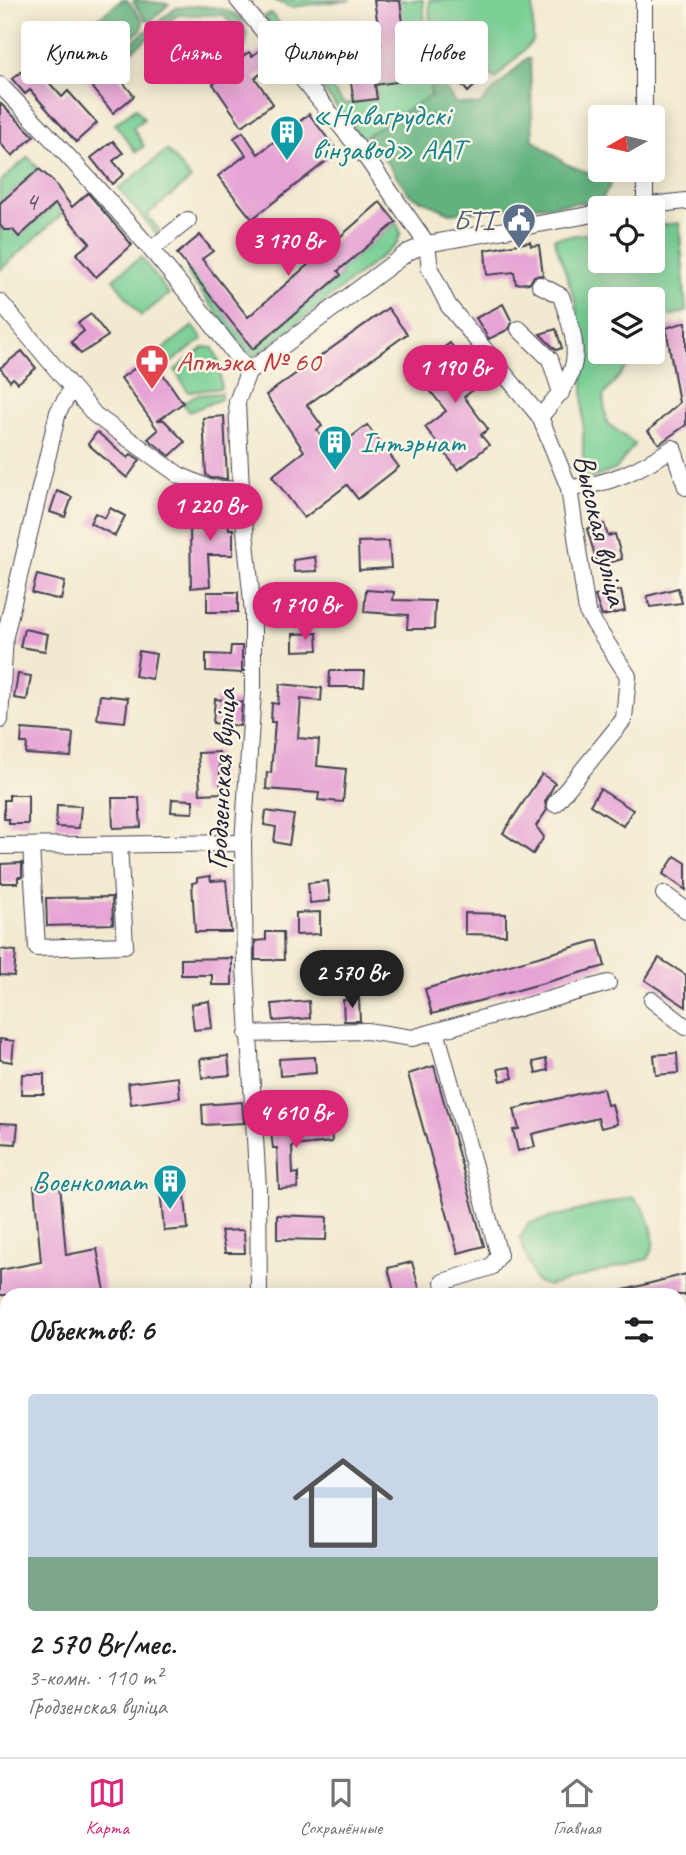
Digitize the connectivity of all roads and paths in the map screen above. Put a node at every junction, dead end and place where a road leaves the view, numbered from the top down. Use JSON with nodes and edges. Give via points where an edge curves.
{"nodes":[{"id":1,"x":238,"y":0,"type":"edge"},
{"id":2,"x":644,"y":0,"type":"edge"},
{"id":3,"x":0,"y":85,"type":"edge"},
{"id":4,"x":645,"y":105,"type":"edge"},
{"id":5,"x":686,"y":201,"type":"edge"},
{"id":6,"x":665,"y":203,"type":"edge"},
{"id":7,"x":588,"y":214,"type":"edge"},
{"id":8,"x":188,"y":220,"type":"dead end"},
{"id":9,"x":427,"y":244,"type":"junction"},
{"id":10,"x":153,"y":248,"type":"junction"},
{"id":11,"x":540,"y":285,"type":"dead end"},
{"id":12,"x":0,"y":302,"type":"edge"},
{"id":13,"x":519,"y":329,"type":"dead end"},
{"id":14,"x":248,"y":372,"type":"junction"},
{"id":15,"x":71,"y":390,"type":"junction"},
{"id":16,"x":561,"y":393,"type":"junction"},
{"id":17,"x":540,"y":417,"type":"junction"},
{"id":18,"x":686,"y":437,"type":"edge"},
{"id":19,"x":673,"y":448,"type":"junction"},
{"id":20,"x":686,"y":487,"type":"edge"},
{"id":21,"x":569,"y":488,"type":"junction"},
{"id":22,"x":241,"y":490,"type":"junction"},
{"id":23,"x":0,"y":720,"type":"edge"},
{"id":24,"x":555,"y":804,"type":"dead end"},
{"id":25,"x":243,"y":843,"type":"junction"},
{"id":26,"x":119,"y":845,"type":"junction"},
{"id":27,"x":0,"y":846,"type":"edge"},
{"id":28,"x":31,"y":846,"type":"junction"},
{"id":29,"x":664,"y":894,"type":"dead end"},
{"id":30,"x":686,"y":910,"type":"edge"},
{"id":31,"x":608,"y":983,"type":"dead end"},
{"id":32,"x":652,"y":1000,"type":"dead end"},
{"id":33,"x":686,"y":1027,"type":"edge"},
{"id":34,"x":436,"y":1031,"type":"junction"},
{"id":35,"x":247,"y":1034,"type":"junction"},
{"id":36,"x":259,"y":1288,"type":"edge"},
{"id":37,"x":444,"y":1288,"type":"edge"}],
"edges":[{"from":1,"to":9,"type":"street","via":[[365,156]]},
{"from":2,"to":4,"type":"street"},
{"from":3,"to":10,"type":"street"},
{"from":5,"to":6,"type":"street"},
{"from":7,"to":9,"type":"street"},
{"from":8,"to":10,"type":"street"},
{"from":9,"to":14,"type":"street","via":[[408,252]]},
{"from":9,"to":17,"type":"street","name":"Высокая вуліца","via":[[430,269],[448,305]]},
{"from":10,"to":14,"type":"street"},
{"from":11,"to":16,"type":"street","via":[[561,296],[574,338],[574,364]]},
{"from":12,"to":15,"type":"street"},
{"from":13,"to":16,"type":"street","via":[[550,359]]},
{"from":14,"to":22,"type":"street","name":"Гродзенская вуліца","via":[[237,401]]},
{"from":15,"to":22,"type":"street","via":[[95,415],[179,475],[209,488]]},
{"from":15,"to":23,"type":"street","via":[[58,412],[5,636]]},
{"from":16,"to":17,"type":"street"},
{"from":17,"to":21,"type":"street","name":"Высокая вуліца"},
{"from":18,"to":19,"type":"street"},
{"from":19,"to":20,"type":"street"},
{"from":19,"to":21,"type":"street","via":[[635,472]]},
{"from":21,"to":24,"type":"street","name":"Высокая вуліца","via":[[587,612],[628,676],[624,719]]},
{"from":22,"to":25,"type":"street","name":"Гродзенская вуліца","via":[[253,613]]},
{"from":25,"to":26,"type":"street"},
{"from":25,"to":35,"type":"street","name":"Гродзенская вуліца"},
{"from":26,"to":28,"type":"street"},
{"from":26,"to":28,"type":"street","via":[[125,945],[37,948]]},
{"from":27,"to":28,"type":"street"},
{"from":29,"to":30,"type":"street"},
{"from":31,"to":34,"type":"street"},
{"from":32,"to":33,"type":"street"},
{"from":34,"to":35,"type":"street","via":[[412,1038],[367,1031]]},
{"from":34,"to":37,"type":"street","via":[[499,1255],[491,1267],[443,1282]]},
{"from":35,"to":36,"type":"street","name":"Гродзенская вуліца","via":[[250,1168]]}]}
